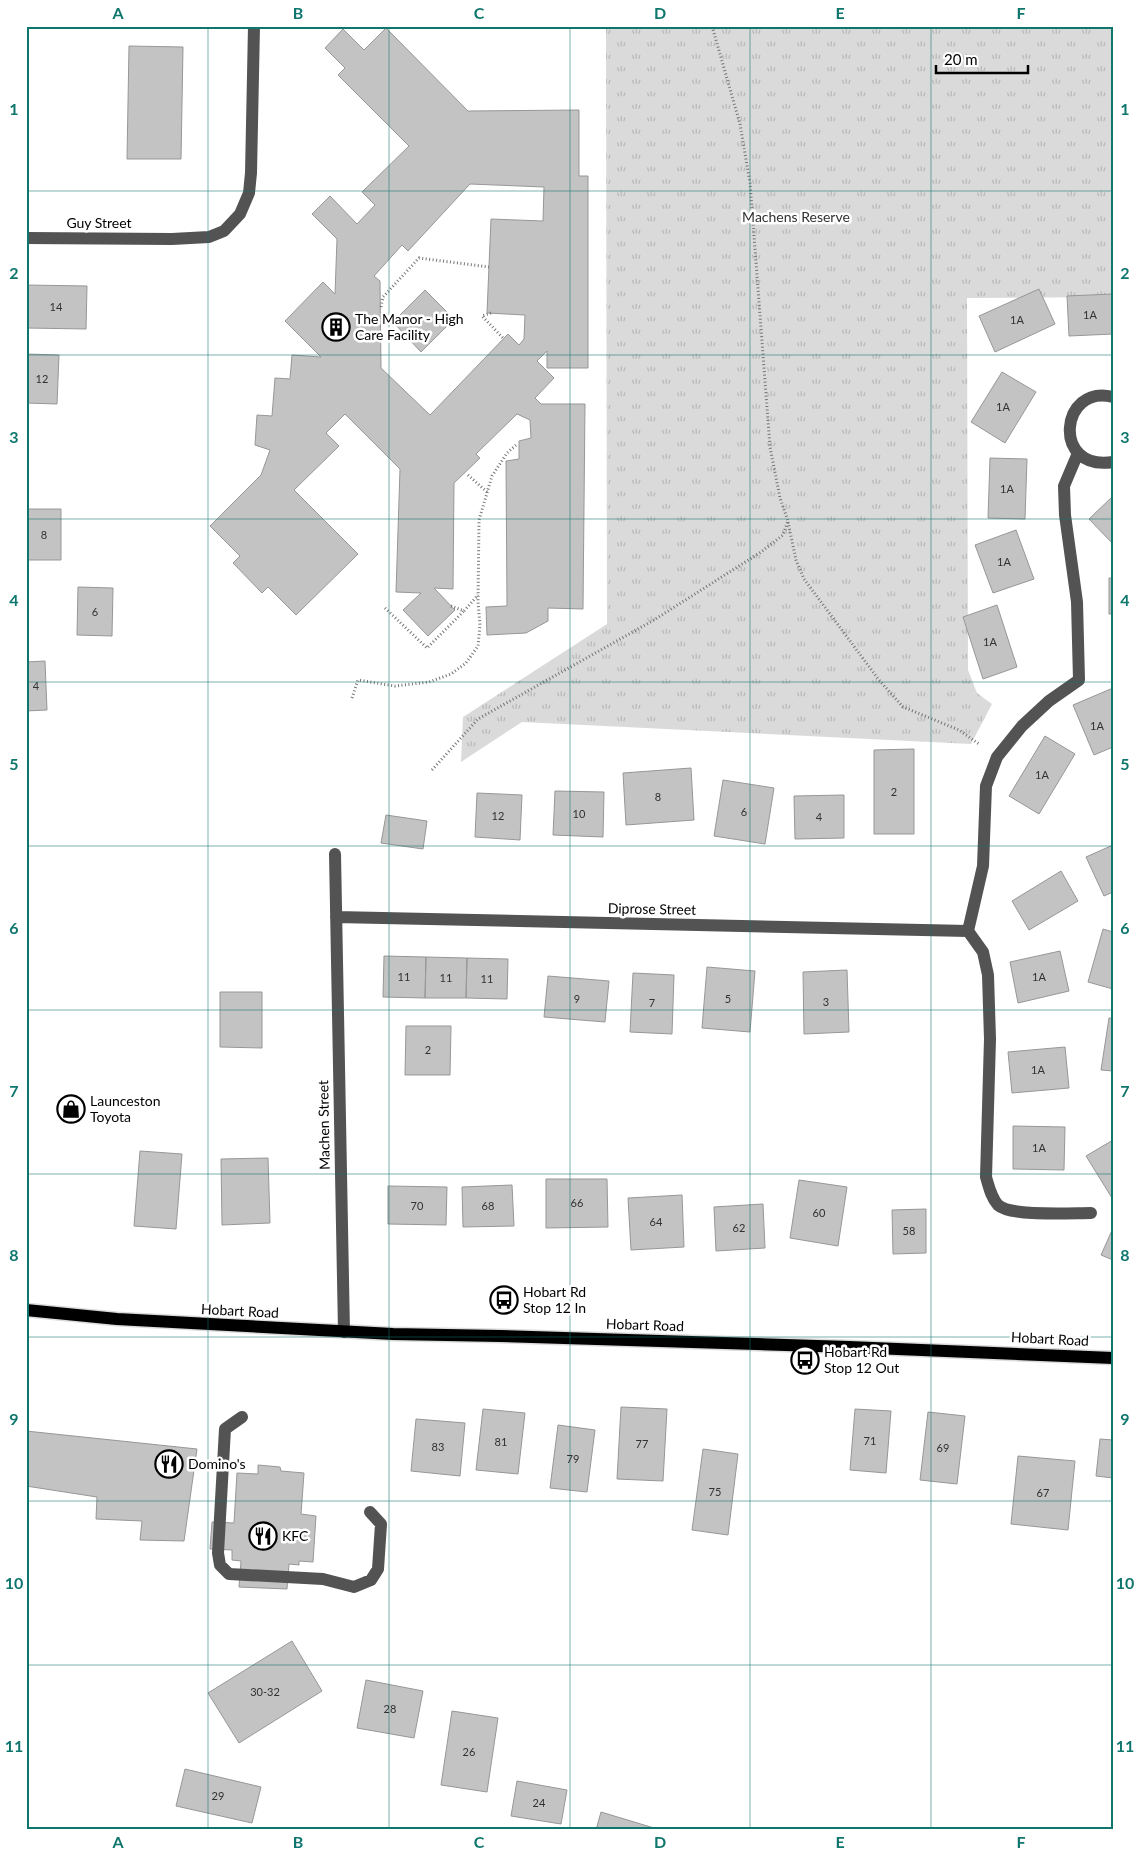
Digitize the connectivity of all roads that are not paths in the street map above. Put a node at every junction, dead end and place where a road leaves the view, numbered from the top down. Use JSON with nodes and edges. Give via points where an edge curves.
{"nodes":[{"id":1,"x":254,"y":26,"type":"edge"},
{"id":2,"x":26,"y":238,"type":"edge"},
{"id":3,"x":1113,"y":397,"type":"edge"},
{"id":4,"x":1078,"y":453,"type":"junction"},
{"id":5,"x":1113,"y":462,"type":"edge"},
{"id":6,"x":335,"y":854,"type":"dead end"},
{"id":7,"x":336,"y":917,"type":"junction"},
{"id":8,"x":968,"y":930,"type":"junction"},
{"id":9,"x":1091,"y":1213,"type":"dead end"},
{"id":10,"x":26,"y":1310,"type":"edge"},
{"id":11,"x":344,"y":1332,"type":"junction"},
{"id":12,"x":1113,"y":1358,"type":"edge"},
{"id":13,"x":242,"y":1417,"type":"dead end"},
{"id":14,"x":370,"y":1512,"type":"dead end"}],
"edges":[{"from":1,"to":2,"type":"street","name":"Guy Street","via":[[249,193],[240,214],[224,230],[209,237],[172,239]]},
{"from":3,"to":4,"type":"street","via":[[1099,396],[1078,406],[1069,427],[1070,439]]},
{"from":4,"to":5,"type":"street","via":[[1092,462]]},
{"from":4,"to":8,"type":"street","via":[[1064,486],[1077,602],[1079,680],[1029,720],[997,757],[986,786],[983,866]]},
{"from":6,"to":7,"type":"street","name":"Machen Street"},
{"from":7,"to":8,"type":"street","name":"Diprose Street"},
{"from":7,"to":11,"type":"street","name":"Machen Street"},
{"from":8,"to":9,"type":"street","via":[[983,952],[988,975],[990,1039],[986,1177],[991,1195],[999,1206],[1016,1212]]},
{"from":10,"to":11,"type":"main road","name":"Hobart Road","via":[[117,1319]]},
{"from":11,"to":12,"type":"main road","name":"Hobart Road","via":[[956,1350]]},
{"from":13,"to":14,"type":"street","via":[[225,1429],[218,1553],[220,1565],[229,1574],[323,1579],[354,1587],[371,1580],[378,1569],[381,1524]]}]}
